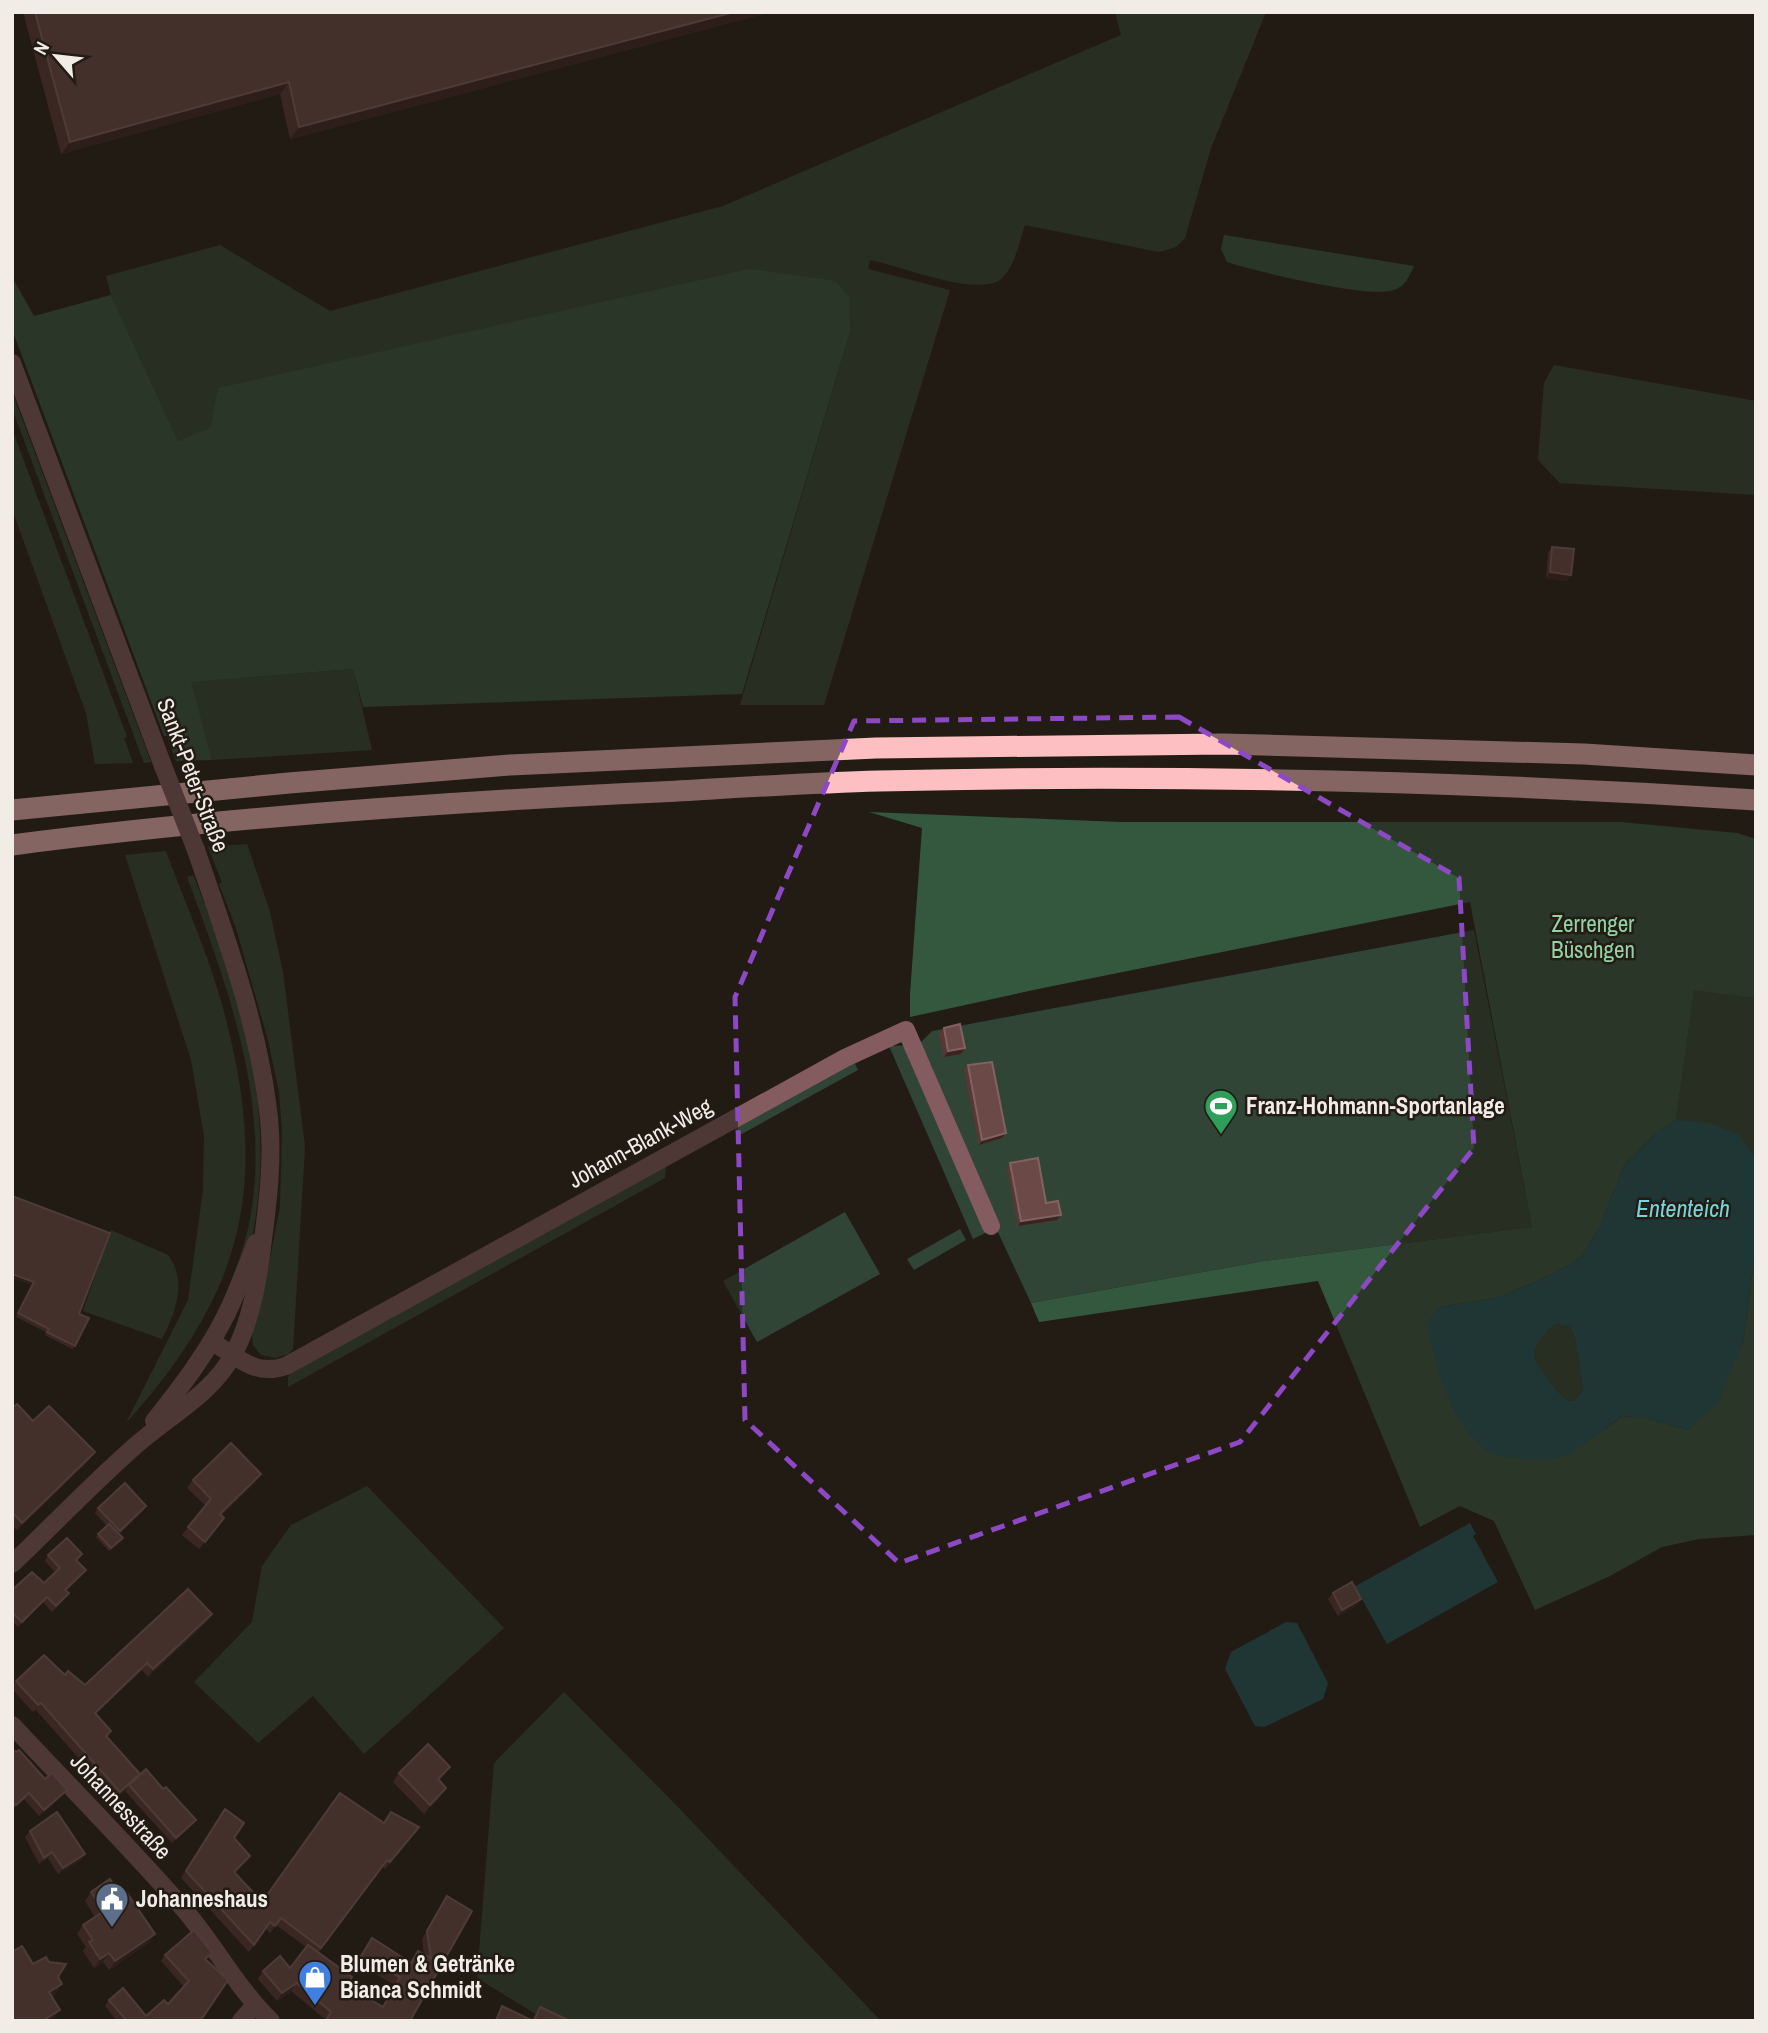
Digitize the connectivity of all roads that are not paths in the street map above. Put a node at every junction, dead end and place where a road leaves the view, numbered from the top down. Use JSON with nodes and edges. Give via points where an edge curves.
{"nodes":[{"id":1,"x":12,"y":363,"type":"edge"},
{"id":2,"x":1756,"y":765,"type":"edge"},
{"id":3,"x":1756,"y":800,"type":"edge"},
{"id":4,"x":12,"y":810,"type":"edge"},
{"id":5,"x":12,"y":845,"type":"edge"},
{"id":6,"x":266,"y":1218,"type":"junction"},
{"id":7,"x":991,"y":1226,"type":"dead end"},
{"id":8,"x":212,"y":1342,"type":"junction"},
{"id":9,"x":234,"y":1354,"type":"junction"},
{"id":10,"x":135,"y":1446,"type":"junction"},
{"id":11,"x":12,"y":1564,"type":"edge"},
{"id":12,"x":12,"y":1725,"type":"edge"},
{"id":13,"x":255,"y":2005,"type":"junction"},
{"id":14,"x":242,"y":2021,"type":"edge"},
{"id":15,"x":271,"y":2021,"type":"edge"}],
"edges":[{"from":1,"to":6,"type":"street","name":"Sankt-Peter-Straße","bridge":true,"via":[[196,850],[244,997],[268,1112]]},
{"from":2,"to":4,"type":"highway","via":[[1584,754],[1223,744],[876,748],[510,765]]},
{"from":3,"to":5,"type":"highway","via":[[1376,781],[1107,778],[876,782],[511,799],[307,814]]},
{"from":6,"to":8,"type":"street","name":"Sankt-Peter-Straße"},
{"from":6,"to":9,"type":"street","name":"Sankt-Peter-Straße","via":[[258,1277]]},
{"from":7,"to":9,"type":"street","name":"Johann-Blank-Weg","via":[[905,1030],[845,1058],[286,1366],[267,1371]]},
{"from":8,"to":9,"type":"street","name":"Johann-Blank-Weg"},
{"from":8,"to":10,"type":"street","name":"Sankt-Peter-Straße"},
{"from":9,"to":10,"type":"street","name":"Sankt-Peter-Straße","via":[[212,1382]]},
{"from":10,"to":11,"type":"street","name":"Sankt-Peter-Straße"},
{"from":12,"to":13,"type":"street","name":"Johannesstraße","via":[[182,1908]]},
{"from":13,"to":14,"type":"street"},
{"from":13,"to":15,"type":"street","name":"Johannesstraße"}]}
